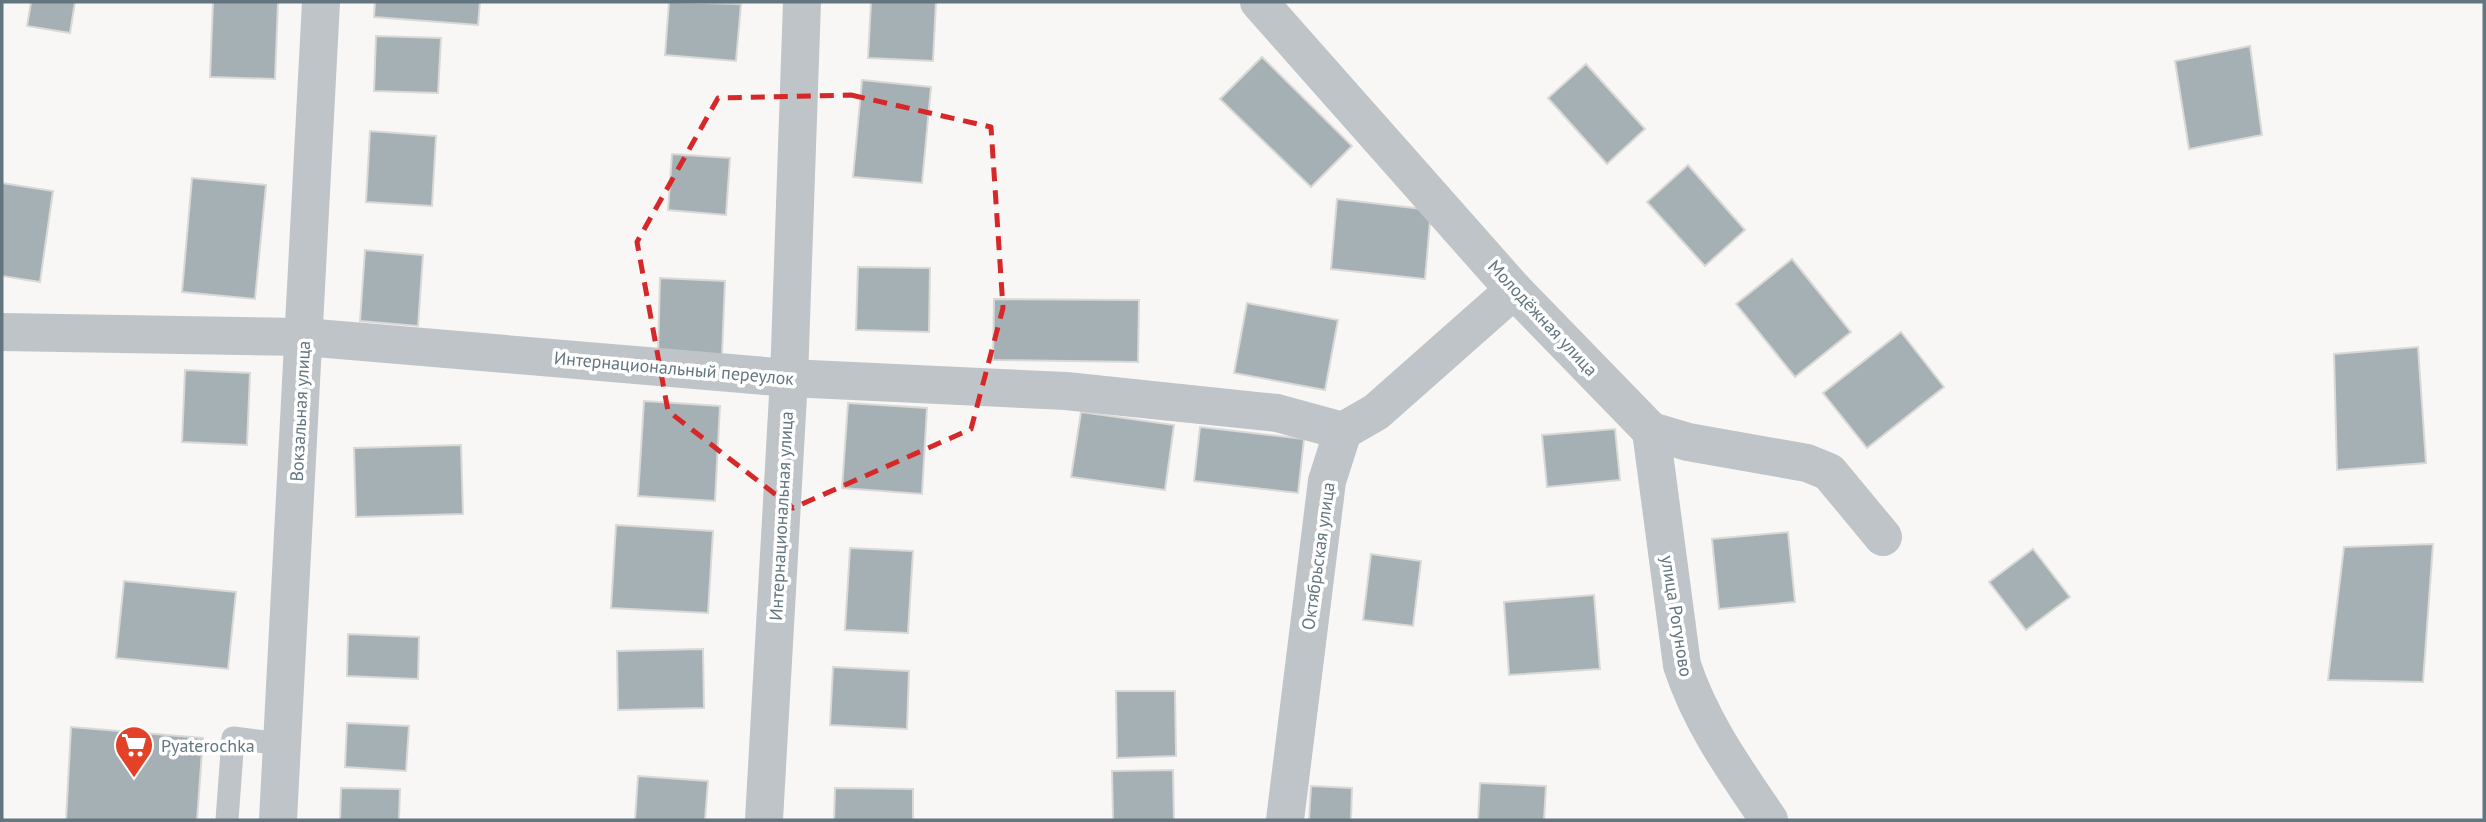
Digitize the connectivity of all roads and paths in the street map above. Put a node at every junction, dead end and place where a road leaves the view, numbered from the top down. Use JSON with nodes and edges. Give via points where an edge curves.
{"nodes":[{"id":1,"x":321,"y":2,"type":"edge"},
{"id":2,"x":802,"y":2,"type":"edge"},
{"id":3,"x":1259,"y":2,"type":"edge"},
{"id":4,"x":1514,"y":290,"type":"junction"},
{"id":5,"x":2,"y":332,"type":"edge"},
{"id":6,"x":304,"y":337,"type":"junction"},
{"id":7,"x":789,"y":378,"type":"junction"},
{"id":8,"x":1343,"y":431,"type":"junction"},
{"id":9,"x":1651,"y":431,"type":"junction"},
{"id":10,"x":1883,"y":537,"type":"dead end"},
{"id":11,"x":282,"y":744,"type":"junction"},
{"id":12,"x":227,"y":820,"type":"edge"},
{"id":13,"x":278,"y":820,"type":"edge"},
{"id":14,"x":764,"y":820,"type":"edge"},
{"id":15,"x":1285,"y":820,"type":"edge"},
{"id":16,"x":1769,"y":820,"type":"edge"}],
"edges":[{"from":1,"to":6,"type":"street","name":"Вокзальная улица"},
{"from":2,"to":7,"type":"street","name":"Интернациональная улица"},
{"from":3,"to":4,"type":"street","name":"Молодёжная улица"},
{"from":4,"to":8,"type":"street","via":[[1376,412]]},
{"from":4,"to":9,"type":"street","name":"Молодёжная улица"},
{"from":5,"to":6,"type":"street","name":"Интернациональный переулок"},
{"from":6,"to":7,"type":"street","name":"Интернациональный переулок"},
{"from":6,"to":11,"type":"street","name":"Вокзальная улица"},
{"from":7,"to":8,"type":"street","name":"Интернациональный переулок","via":[[1066,391],[1278,413]]},
{"from":7,"to":14,"type":"street","name":"Интернациональная улица"},
{"from":8,"to":15,"type":"street","name":"Октябрьская улица","via":[[1327,481]]},
{"from":9,"to":10,"type":"street","name":"Молодёжная улица","via":[[1807,463],[1829,472]]},
{"from":9,"to":16,"type":"street","name":"улица Рогуново","via":[[1682,665],[1694,702]]},
{"from":11,"to":12,"type":"lane","via":[[233,738]]},
{"from":11,"to":13,"type":"street","name":"Вокзальная улица"}]}
